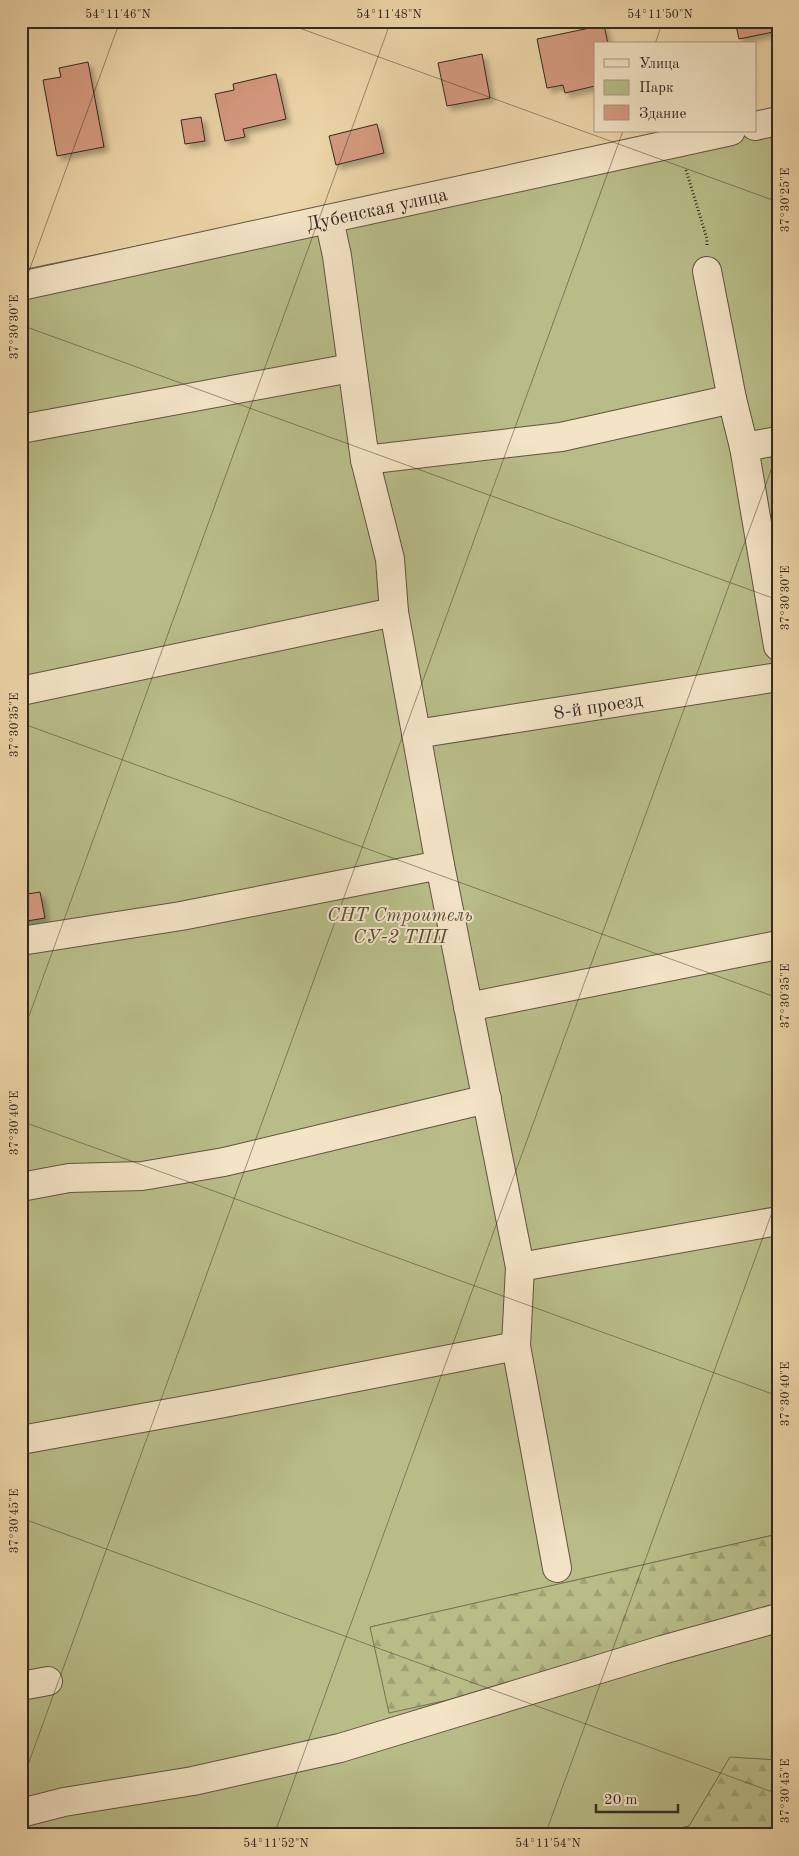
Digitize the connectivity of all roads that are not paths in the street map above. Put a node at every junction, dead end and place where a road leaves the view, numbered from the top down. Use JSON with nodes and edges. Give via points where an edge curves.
{"nodes":[{"id":1,"x":778,"y":121,"type":"edge"},
{"id":2,"x":756,"y":126,"type":"edge"},
{"id":3,"x":727,"y":132,"type":"edge"},
{"id":4,"x":329,"y":219,"type":"junction"},
{"id":5,"x":707,"y":271,"type":"road end"},
{"id":6,"x":21,"y":286,"type":"edge"},
{"id":7,"x":351,"y":368,"type":"junction"},
{"id":8,"x":732,"y":399,"type":"junction"},
{"id":9,"x":21,"y":429,"type":"edge"},
{"id":10,"x":778,"y":441,"type":"edge"},
{"id":11,"x":744,"y":447,"type":"junction"},
{"id":12,"x":365,"y":460,"type":"junction"},
{"id":13,"x":394,"y":612,"type":"junction"},
{"id":14,"x":778,"y":646,"type":"edge"},
{"id":15,"x":778,"y":677,"type":"edge"},
{"id":16,"x":21,"y":691,"type":"edge"},
{"id":17,"x":416,"y":734,"type":"junction"},
{"id":18,"x":440,"y":865,"type":"junction"},
{"id":19,"x":21,"y":941,"type":"edge"},
{"id":20,"x":778,"y":945,"type":"edge"},
{"id":21,"x":468,"y":1007,"type":"junction"},
{"id":22,"x":487,"y":1099,"type":"junction"},
{"id":23,"x":21,"y":1187,"type":"edge"},
{"id":24,"x":778,"y":1221,"type":"edge"},
{"id":25,"x":520,"y":1267,"type":"junction"},
{"id":26,"x":516,"y":1346,"type":"junction"},
{"id":27,"x":21,"y":1440,"type":"edge"},
{"id":28,"x":558,"y":1568,"type":"dead end"},
{"id":29,"x":778,"y":1618,"type":"edge"},
{"id":30,"x":48,"y":1682,"type":"dead end"},
{"id":31,"x":21,"y":1686,"type":"edge"},
{"id":32,"x":21,"y":1813,"type":"edge"}],
"edges":[{"from":1,"to":2,"type":"street"},
{"from":3,"to":4,"type":"street","name":"Дубенская улица"},
{"from":4,"to":6,"type":"street","name":"Дубенская улица"},
{"from":4,"to":7,"type":"street","via":[[337,256]]},
{"from":5,"to":8,"type":"street"},
{"from":7,"to":9,"type":"street"},
{"from":7,"to":12,"type":"street"},
{"from":8,"to":11,"type":"street"},
{"from":8,"to":12,"type":"street","via":[[561,437]]},
{"from":10,"to":11,"type":"street"},
{"from":11,"to":14,"type":"street"},
{"from":12,"to":13,"type":"street","via":[[390,559]]},
{"from":13,"to":16,"type":"street"},
{"from":13,"to":17,"type":"street"},
{"from":15,"to":17,"type":"street","name":"8-й проезд"},
{"from":17,"to":18,"type":"street"},
{"from":18,"to":19,"type":"street","via":[[181,916]]},
{"from":18,"to":21,"type":"street"},
{"from":20,"to":21,"type":"street"},
{"from":21,"to":22,"type":"street"},
{"from":22,"to":23,"type":"street","via":[[224,1162],[142,1176],[70,1178]]},
{"from":22,"to":25,"type":"street"},
{"from":24,"to":25,"type":"street"},
{"from":25,"to":26,"type":"street"},
{"from":26,"to":27,"type":"street"},
{"from":26,"to":28,"type":"street"},
{"from":29,"to":32,"type":"street","via":[[340,1748],[193,1781],[64,1802]]},
{"from":30,"to":31,"type":"street"}]}
